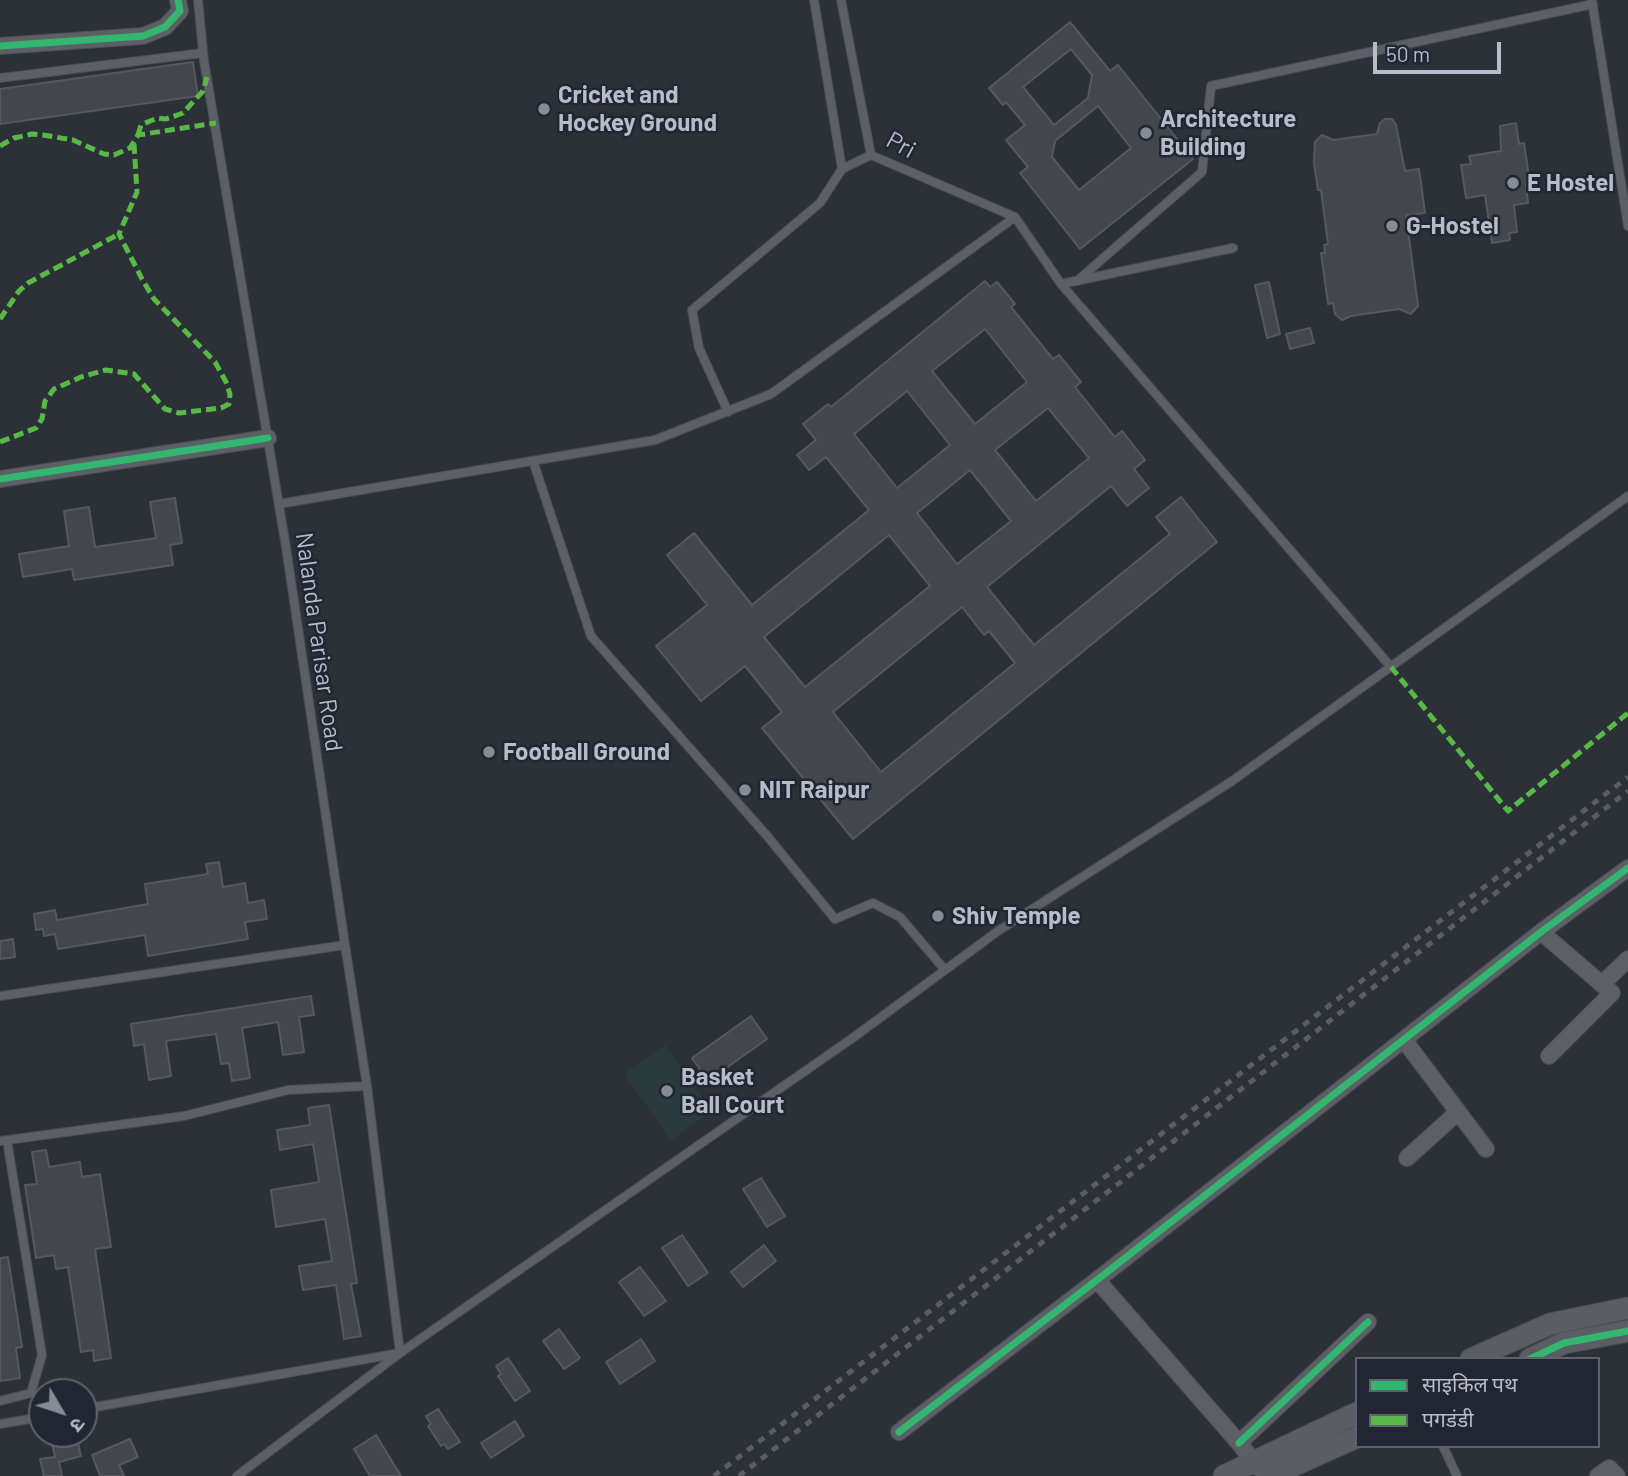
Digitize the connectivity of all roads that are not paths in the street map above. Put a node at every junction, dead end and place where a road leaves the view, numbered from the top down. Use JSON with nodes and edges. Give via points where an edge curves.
{"nodes":[{"id":1,"x":178,"y":0,"type":"edge"},
{"id":2,"x":198,"y":0,"type":"edge"},
{"id":3,"x":814,"y":0,"type":"edge"},
{"id":4,"x":841,"y":0,"type":"edge"},
{"id":5,"x":1592,"y":2,"type":"edge"},
{"id":6,"x":0,"y":46,"type":"edge"},
{"id":7,"x":203,"y":53,"type":"junction"},
{"id":8,"x":0,"y":78,"type":"edge"},
{"id":9,"x":871,"y":155,"type":"junction"},
{"id":10,"x":842,"y":169,"type":"junction"},
{"id":11,"x":1015,"y":217,"type":"junction"},
{"id":12,"x":1628,"y":226,"type":"edge"},
{"id":13,"x":1233,"y":248,"type":"dead end"},
{"id":14,"x":1077,"y":281,"type":"junction"},
{"id":15,"x":1061,"y":284,"type":"junction"},
{"id":16,"x":728,"y":412,"type":"junction"},
{"id":17,"x":268,"y":438,"type":"junction"},
{"id":18,"x":533,"y":461,"type":"junction"},
{"id":19,"x":0,"y":479,"type":"edge"},
{"id":20,"x":1628,"y":496,"type":"edge"},
{"id":21,"x":279,"y":504,"type":"junction"},
{"id":22,"x":1391,"y":667,"type":"junction"},
{"id":23,"x":1628,"y":869,"type":"edge"},
{"id":24,"x":1541,"y":932,"type":"junction"},
{"id":25,"x":345,"y":945,"type":"junction"},
{"id":26,"x":1628,"y":959,"type":"edge"},
{"id":27,"x":945,"y":970,"type":"junction"},
{"id":28,"x":1602,"y":984,"type":"junction"},
{"id":29,"x":0,"y":996,"type":"edge"},
{"id":30,"x":1404,"y":1040,"type":"junction"},
{"id":31,"x":1549,"y":1056,"type":"dead end"},
{"id":32,"x":368,"y":1086,"type":"junction"},
{"id":33,"x":1458,"y":1112,"type":"junction"},
{"id":34,"x":4,"y":1140,"type":"edge"},
{"id":35,"x":1486,"y":1149,"type":"dead end"},
{"id":36,"x":1407,"y":1158,"type":"dead end"},
{"id":37,"x":1097,"y":1280,"type":"junction"},
{"id":38,"x":1628,"y":1308,"type":"edge"},
{"id":39,"x":1368,"y":1322,"type":"dead end"},
{"id":40,"x":1628,"y":1331,"type":"edge"},
{"id":41,"x":400,"y":1353,"type":"junction"},
{"id":42,"x":1476,"y":1357,"type":"edge"},
{"id":43,"x":1534,"y":1357,"type":"edge"},
{"id":44,"x":0,"y":1401,"type":"edge"},
{"id":45,"x":98,"y":1407,"type":"edge"},
{"id":46,"x":1355,"y":1414,"type":"edge"},
{"id":47,"x":28,"y":1419,"type":"edge"},
{"id":48,"x":0,"y":1424,"type":"edge"},
{"id":49,"x":899,"y":1432,"type":"dead end"},
{"id":50,"x":1355,"y":1438,"type":"edge"},
{"id":51,"x":1239,"y":1443,"type":"junction"},
{"id":52,"x":1444,"y":1448,"type":"edge"},
{"id":53,"x":1263,"y":1471,"type":"edge"},
{"id":54,"x":236,"y":1476,"type":"edge"},
{"id":55,"x":1224,"y":1476,"type":"edge"},
{"id":56,"x":1457,"y":1476,"type":"edge"},
{"id":57,"x":1598,"y":1476,"type":"edge"},
{"id":58,"x":1616,"y":1476,"type":"edge"}],
"edges":[{"from":1,"to":6,"type":"street","via":[[180,11],[165,27],[143,36]]},
{"from":2,"to":7,"type":"lane","name":"Nalanda Parisar Road"},
{"from":3,"to":10,"type":"lane"},
{"from":4,"to":9,"type":"lane","name":"Pri"},
{"from":5,"to":12,"type":"lane"},
{"from":5,"to":14,"type":"lane","via":[[1211,86],[1202,172]]},
{"from":7,"to":8,"type":"lane"},
{"from":7,"to":17,"type":"lane","name":"Nalanda Parisar Road"},
{"from":9,"to":10,"type":"lane"},
{"from":9,"to":11,"type":"lane","name":"Pri"},
{"from":10,"to":16,"type":"lane","via":[[820,203],[692,310],[699,348]]},
{"from":11,"to":15,"type":"lane"},
{"from":11,"to":16,"type":"lane","via":[[771,394]]},
{"from":13,"to":14,"type":"lane"},
{"from":14,"to":15,"type":"lane"},
{"from":15,"to":22,"type":"lane"},
{"from":16,"to":18,"type":"lane","via":[[655,440]]},
{"from":17,"to":19,"type":"street"},
{"from":17,"to":21,"type":"lane","name":"Nalanda Parisar Road"},
{"from":18,"to":21,"type":"lane"},
{"from":18,"to":27,"type":"lane","via":[[591,636],[835,919],[873,903],[900,917]]},
{"from":20,"to":22,"type":"lane"},
{"from":21,"to":25,"type":"lane","name":"Nalanda Parisar Road"},
{"from":22,"to":27,"type":"lane","via":[[1233,781],[998,931]]},
{"from":23,"to":24,"type":"street"},
{"from":24,"to":28,"type":"street"},
{"from":24,"to":30,"type":"street"},
{"from":25,"to":29,"type":"lane"},
{"from":25,"to":32,"type":"lane","name":"Nalanda Parisar Road"},
{"from":26,"to":28,"type":"street"},
{"from":27,"to":41,"type":"lane"},
{"from":28,"to":31,"type":"street","via":[[1612,993]]},
{"from":30,"to":33,"type":"street"},
{"from":30,"to":37,"type":"street"},
{"from":32,"to":34,"type":"lane","via":[[288,1090],[184,1116]]},
{"from":32,"to":41,"type":"lane","name":"Nalanda Parisar Road"},
{"from":33,"to":35,"type":"street"},
{"from":33,"to":36,"type":"street"},
{"from":34,"to":44,"type":"lane","via":[[42,1355],[31,1393]]},
{"from":37,"to":49,"type":"street"},
{"from":37,"to":51,"type":"street"},
{"from":38,"to":42,"type":"street","via":[[1550,1324]]},
{"from":39,"to":51,"type":"street"},
{"from":40,"to":43,"type":"street","via":[[1564,1343]]},
{"from":41,"to":45,"type":"lane"},
{"from":41,"to":54,"type":"lane"},
{"from":46,"to":53,"type":"street"},
{"from":47,"to":48,"type":"lane"},
{"from":50,"to":53,"type":"street"},
{"from":51,"to":53,"type":"street"},
{"from":52,"to":56,"type":"lane"},
{"from":53,"to":55,"type":"street"},
{"from":57,"to":58,"type":"street","via":[[1609,1468]]}]}
